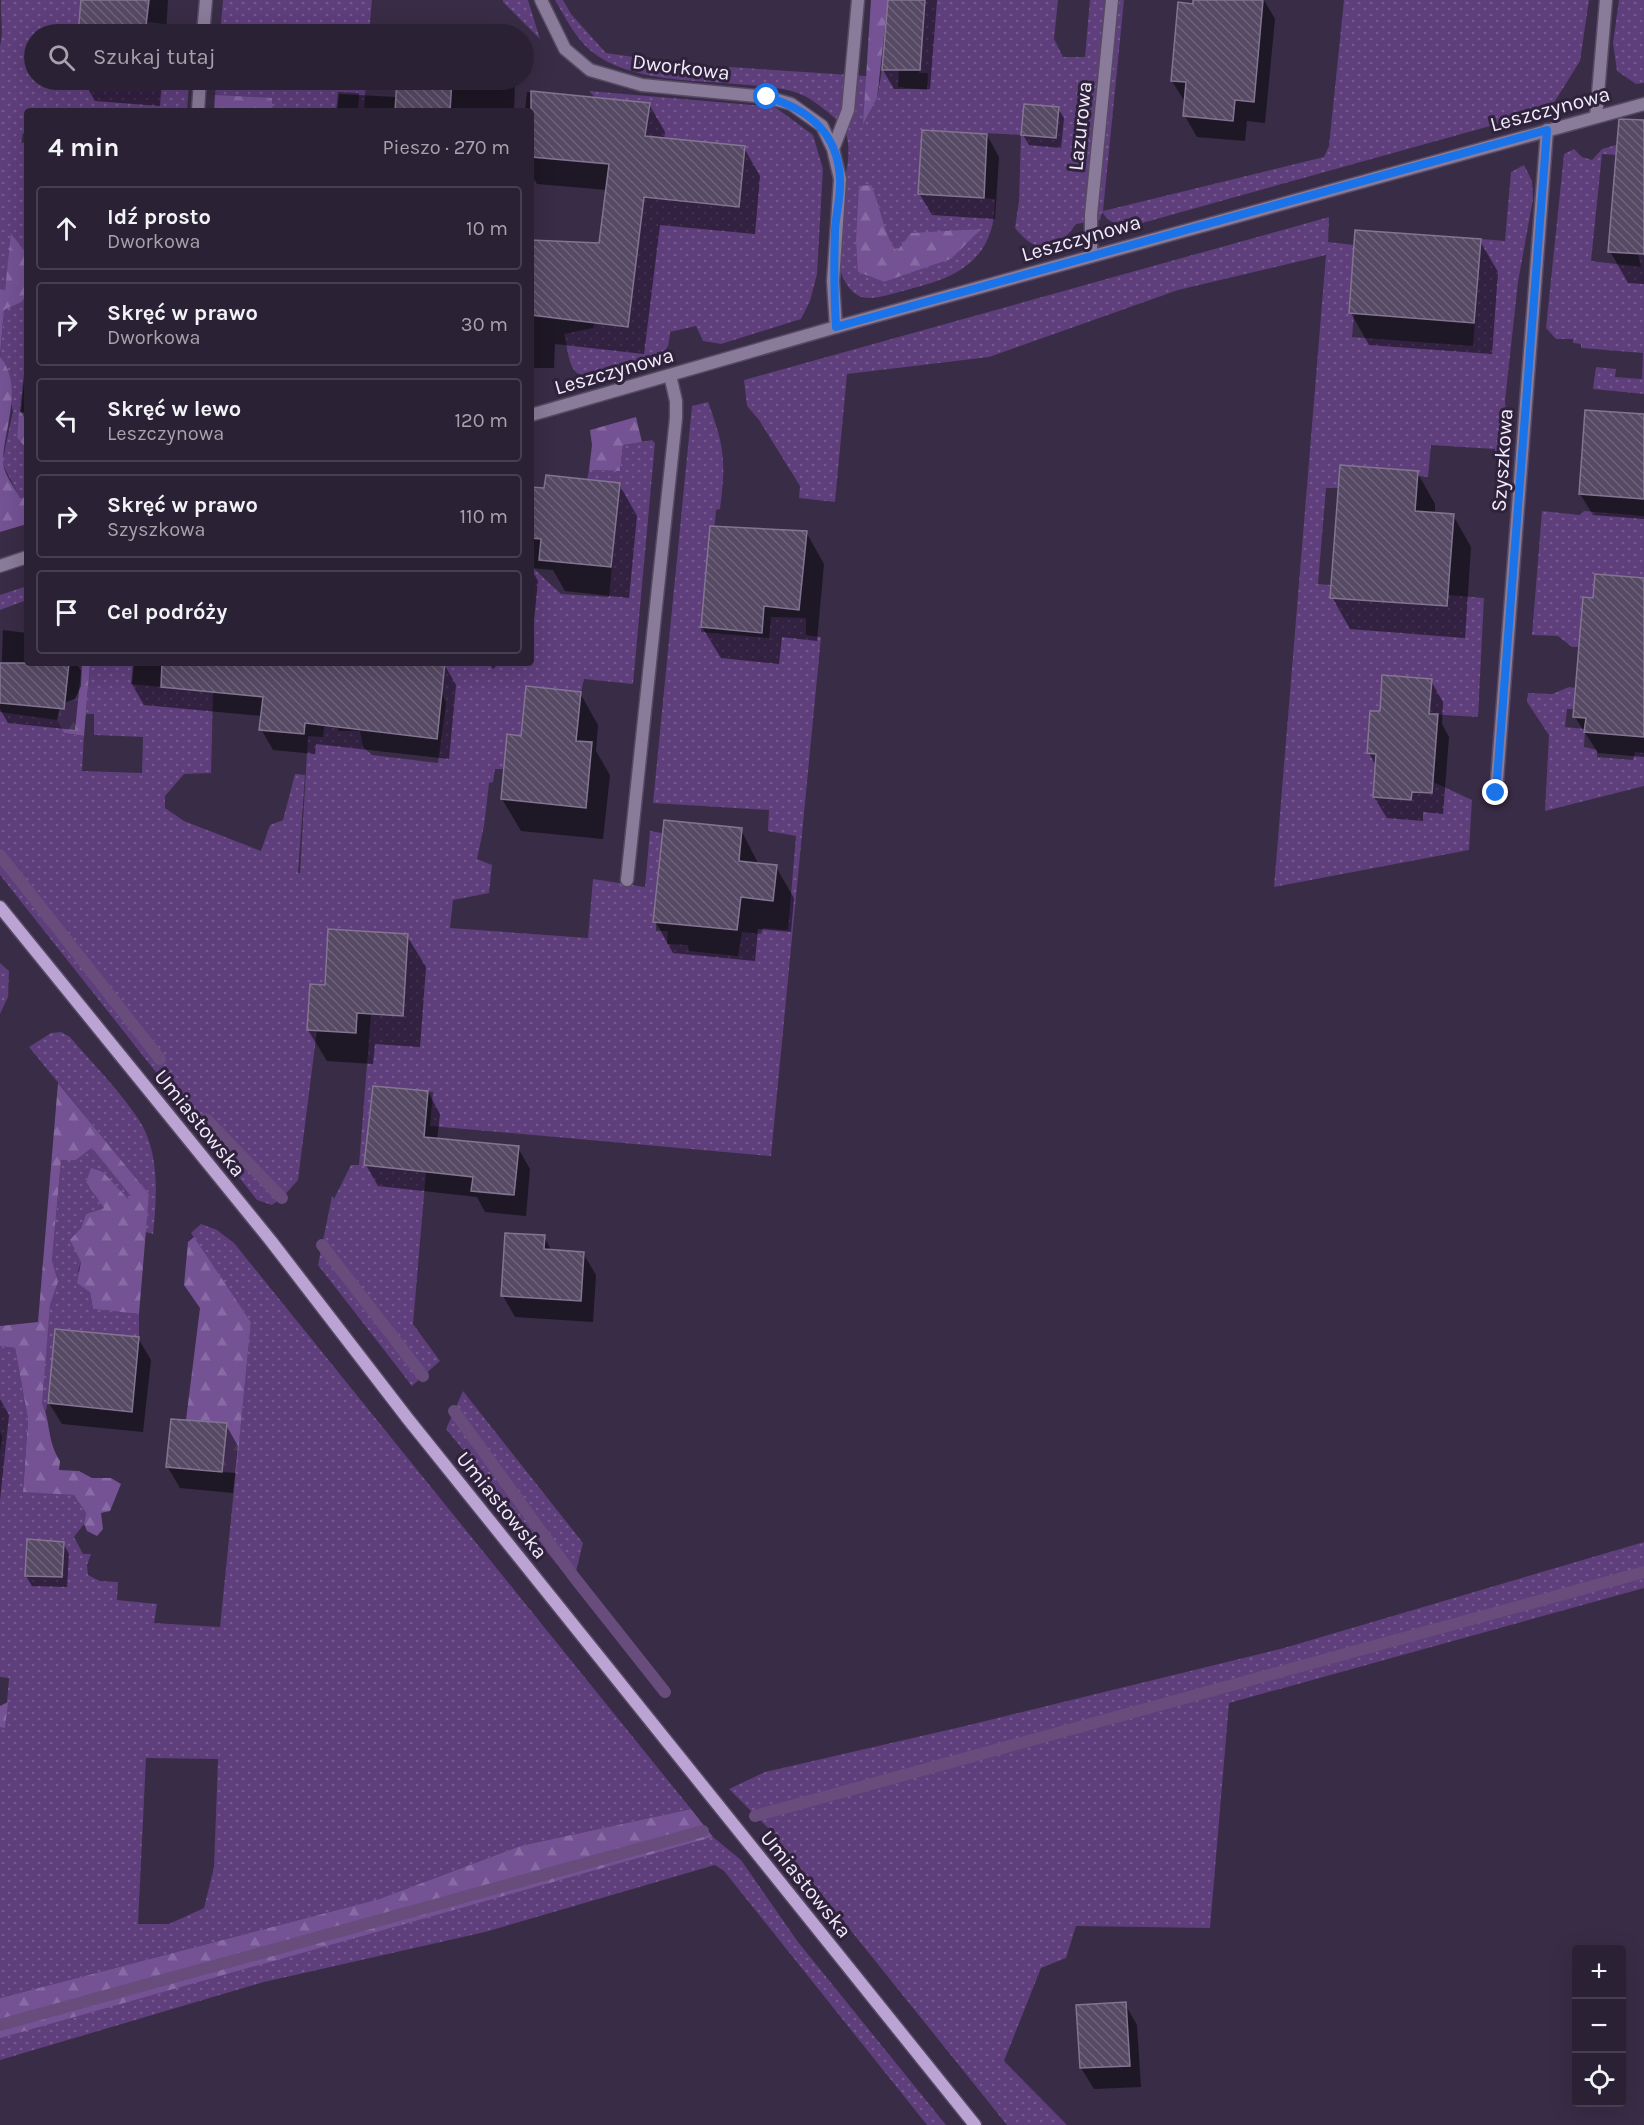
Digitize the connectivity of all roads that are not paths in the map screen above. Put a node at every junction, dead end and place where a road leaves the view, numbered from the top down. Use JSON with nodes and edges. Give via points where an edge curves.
{"nodes":[{"id":1,"x":206,"y":0,"type":"edge"},
{"id":2,"x":542,"y":0,"type":"edge"},
{"id":3,"x":858,"y":0,"type":"edge"},
{"id":4,"x":1112,"y":0,"type":"edge"},
{"id":5,"x":1606,"y":0,"type":"edge"},
{"id":6,"x":204,"y":24,"type":"edge"},
{"id":7,"x":199,"y":90,"type":"edge"},
{"id":8,"x":1644,"y":104,"type":"edge"},
{"id":9,"x":198,"y":108,"type":"edge"},
{"id":10,"x":1596,"y":117,"type":"junction"},
{"id":11,"x":1547,"y":130,"type":"junction"},
{"id":12,"x":833,"y":149,"type":"junction"},
{"id":13,"x":1091,"y":256,"type":"junction"},
{"id":14,"x":836,"y":327,"type":"junction"},
{"id":15,"x":670,"y":375,"type":"junction"},
{"id":16,"x":534,"y":415,"type":"edge"},
{"id":17,"x":24,"y":558,"type":"edge"},
{"id":18,"x":0,"y":566,"type":"edge"},
{"id":19,"x":1496,"y":793,"type":"dead end"},
{"id":20,"x":627,"y":880,"type":"dead end"},
{"id":21,"x":0,"y":907,"type":"edge"},
{"id":22,"x":975,"y":2125,"type":"edge"}],
"edges":[{"from":1,"to":6,"type":"street"},
{"from":2,"to":12,"type":"street","name":"Dworkowa","via":[[565,49],[590,70],[642,85],[767,97],[791,104],[822,126]]},
{"from":3,"to":12,"type":"street","via":[[848,110]]},
{"from":4,"to":13,"type":"street","name":"Lazurowa","via":[[1091,215]]},
{"from":5,"to":10,"type":"street"},
{"from":7,"to":9,"type":"street"},
{"from":8,"to":10,"type":"street","name":"Leszczynowa"},
{"from":10,"to":11,"type":"street","name":"Leszczynowa"},
{"from":11,"to":13,"type":"street","name":"Leszczynowa"},
{"from":11,"to":19,"type":"street","name":"Szyszkowa"},
{"from":12,"to":14,"type":"street","name":"Dworkowa","via":[[840,179],[833,281]]},
{"from":13,"to":14,"type":"street","name":"Leszczynowa"},
{"from":14,"to":15,"type":"street","name":"Leszczynowa"},
{"from":15,"to":16,"type":"street","name":"Leszczynowa"},
{"from":15,"to":20,"type":"street","via":[[676,418]]},
{"from":17,"to":18,"type":"street"},
{"from":21,"to":22,"type":"main road","name":"Umiastowska"}]}
